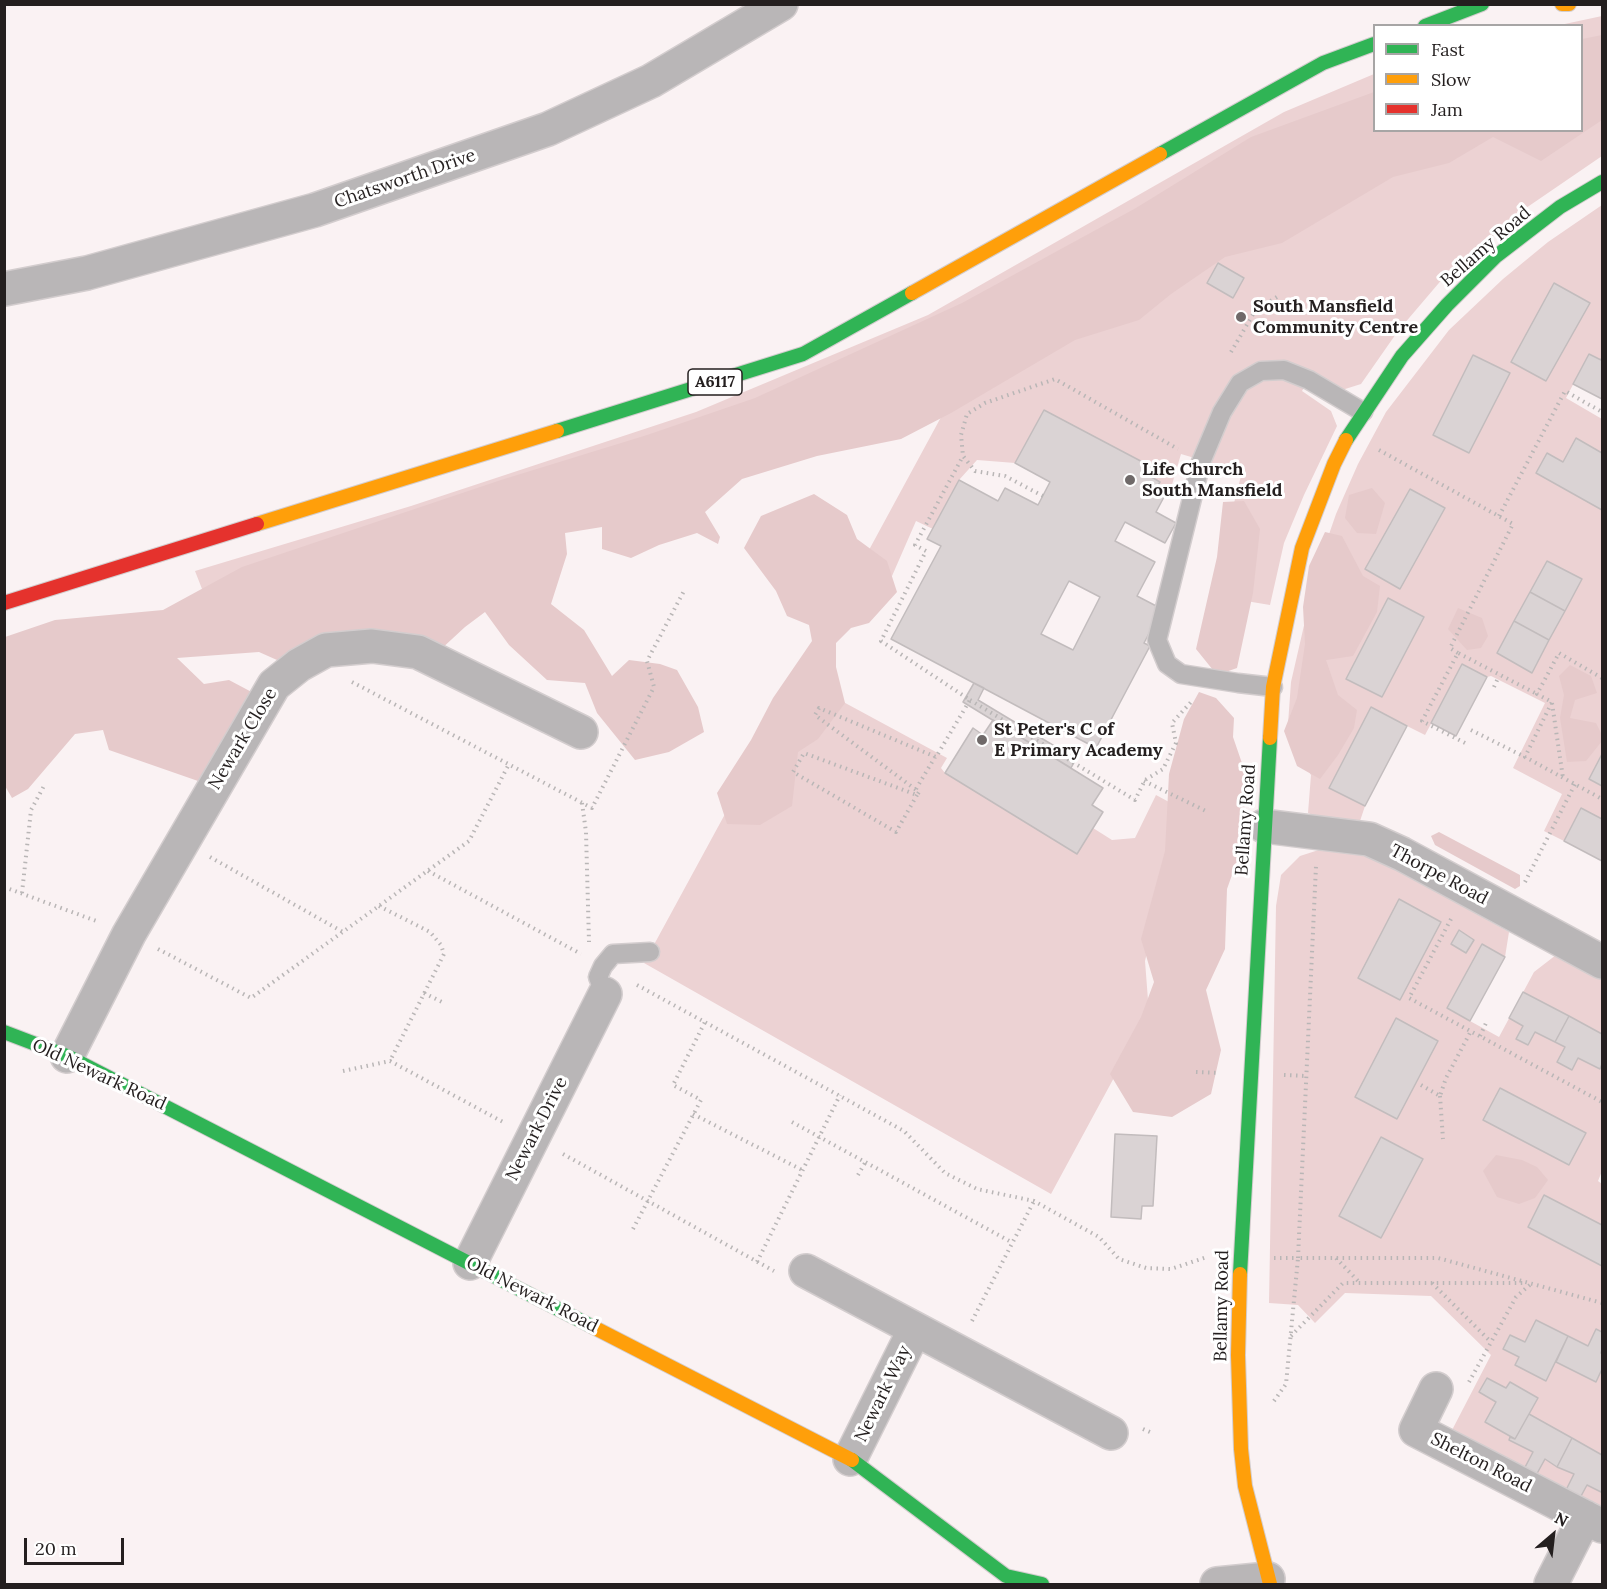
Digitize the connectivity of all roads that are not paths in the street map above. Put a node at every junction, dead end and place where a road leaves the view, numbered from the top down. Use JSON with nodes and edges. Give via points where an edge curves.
{"nodes":[{"id":1,"x":781,"y":4,"type":"edge"},
{"id":2,"x":1482,"y":4,"type":"edge"},
{"id":3,"x":1562,"y":4,"type":"edge"},
{"id":4,"x":1569,"y":4,"type":"edge"},
{"id":5,"x":1430,"y":24,"type":"edge"},
{"id":6,"x":1373,"y":44,"type":"edge"},
{"id":7,"x":1602,"y":182,"type":"edge"},
{"id":8,"x":4,"y":288,"type":"edge"},
{"id":9,"x":1363,"y":412,"type":"junction"},
{"id":10,"x":4,"y":603,"type":"edge"},
{"id":11,"x":1273,"y":687,"type":"junction"},
{"id":12,"x":581,"y":732,"type":"dead end"},
{"id":13,"x":1264,"y":826,"type":"junction"},
{"id":14,"x":650,"y":952,"type":"dead end"},
{"id":15,"x":1602,"y":962,"type":"edge"},
{"id":16,"x":599,"y":973,"type":"joint"},
{"id":17,"x":4,"y":1032,"type":"edge"},
{"id":18,"x":67,"y":1056,"type":"junction"},
{"id":19,"x":470,"y":1263,"type":"junction"},
{"id":20,"x":792,"y":1272,"type":"road end"},
{"id":21,"x":915,"y":1329,"type":"junction"},
{"id":22,"x":1450,"y":1390,"type":"road end"},
{"id":23,"x":1111,"y":1433,"type":"dead end"},
{"id":24,"x":850,"y":1459,"type":"junction"},
{"id":25,"x":1594,"y":1521,"type":"edge"},
{"id":26,"x":1269,"y":1582,"type":"edge"},
{"id":27,"x":1042,"y":1584,"type":"edge"},
{"id":28,"x":1217,"y":1584,"type":"edge"},
{"id":29,"x":1551,"y":1584,"type":"edge"}],
"edges":[{"from":1,"to":8,"type":"street","name":"Chatsworth Drive","via":[[651,81],[548,129],[315,210],[87,273]]},
{"from":2,"to":5,"type":"street"},
{"from":3,"to":4,"type":"street"},
{"from":6,"to":10,"type":"street","number":"A6117","via":[[1323,63],[803,354]]},
{"from":7,"to":9,"type":"street","name":"Bellamy Road","via":[[1560,207],[1495,257],[1402,356]]},
{"from":9,"to":11,"type":"street","name":"Bellamy Road","via":[[1334,464],[1302,548]]},
{"from":9,"to":11,"type":"lane","via":[[1309,380],[1284,370],[1261,371],[1240,383],[1222,412],[1201,462],[1157,640],[1167,664],[1181,674]]},
{"from":11,"to":13,"type":"street","name":"Bellamy Road"},
{"from":12,"to":18,"type":"street","name":"Newark Close","via":[[418,652],[372,646],[326,650],[299,664],[274,685],[129,934]]},
{"from":13,"to":15,"type":"street","name":"Thorpe Road","via":[[1369,839]]},
{"from":13,"to":26,"type":"street","name":"Bellamy Road","via":[[1238,1355],[1245,1486]]},
{"from":14,"to":16,"type":"lane","via":[[613,954]]},
{"from":16,"to":19,"type":"street","name":"Newark Drive","via":[[533,1137]]},
{"from":17,"to":18,"type":"street","name":"Old Newark Road"},
{"from":18,"to":19,"type":"street","name":"Old Newark Road"},
{"from":19,"to":24,"type":"street","name":"Old Newark Road"},
{"from":20,"to":21,"type":"street"},
{"from":21,"to":23,"type":"street"},
{"from":21,"to":24,"type":"street","name":"Newark Way"},
{"from":22,"to":25,"type":"street","name":"Shelton Road","via":[[1416,1430]]},
{"from":24,"to":27,"type":"street","name":"Old Newark Road","via":[[1006,1576]]},
{"from":25,"to":29,"type":"street","name":"Shelton Road"},
{"from":26,"to":28,"type":"street"}]}
